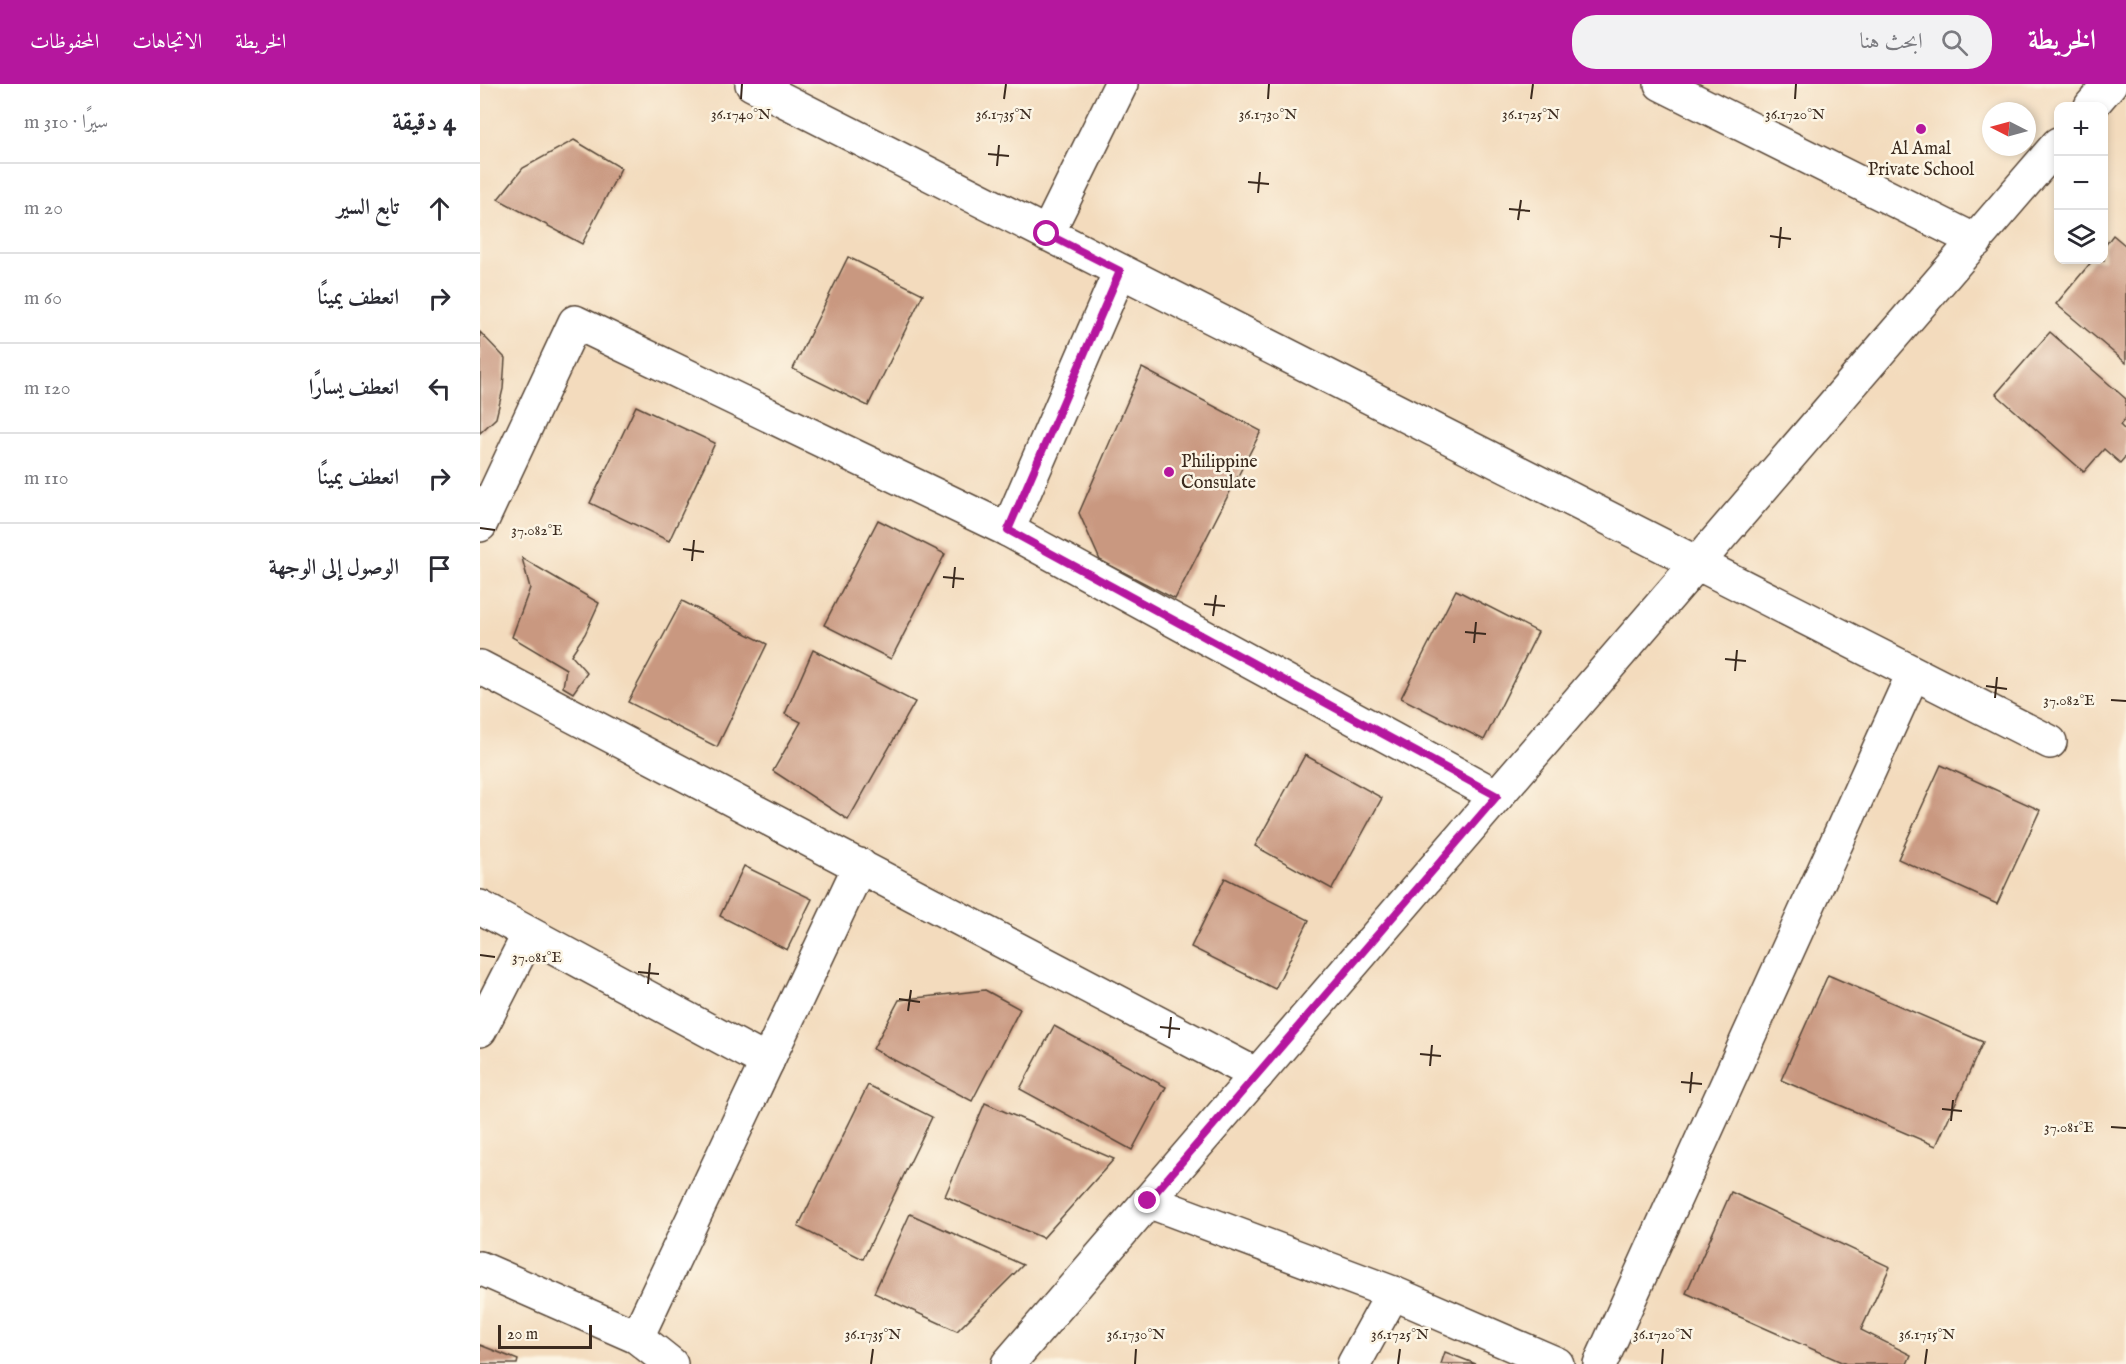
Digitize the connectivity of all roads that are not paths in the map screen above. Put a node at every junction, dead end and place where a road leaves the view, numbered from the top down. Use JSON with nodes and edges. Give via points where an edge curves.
{"nodes":[{"id":1,"x":1121,"y":84,"type":"edge"},
{"id":2,"x":1661,"y":84,"type":"edge"},
{"id":3,"x":2110,"y":84,"type":"edge"},
{"id":4,"x":764,"y":87,"type":"edge"},
{"id":5,"x":2094,"y":102,"type":"edge"},
{"id":6,"x":2054,"y":149,"type":"edge"},
{"id":7,"x":1047,"y":234,"type":"junction"},
{"id":8,"x":1976,"y":241,"type":"junction"},
{"id":9,"x":1120,"y":271,"type":"junction"},
{"id":10,"x":480,"y":525,"type":"edge"},
{"id":11,"x":1008,"y":530,"type":"junction"},
{"id":12,"x":1697,"y":564,"type":"junction"},
{"id":13,"x":480,"y":667,"type":"edge"},
{"id":14,"x":1914,"y":674,"type":"junction"},
{"id":15,"x":2050,"y":742,"type":"dead end"},
{"id":16,"x":1497,"y":796,"type":"junction"},
{"id":17,"x":860,"y":865,"type":"junction"},
{"id":18,"x":480,"y":907,"type":"edge"},
{"id":19,"x":529,"y":934,"type":"junction"},
{"id":20,"x":480,"y":1030,"type":"edge"},
{"id":21,"x":767,"y":1062,"type":"junction"},
{"id":22,"x":1257,"y":1075,"type":"junction"},
{"id":23,"x":1148,"y":1201,"type":"junction"},
{"id":24,"x":480,"y":1268,"type":"edge"},
{"id":25,"x":1392,"y":1293,"type":"junction"},
{"id":26,"x":638,"y":1337,"type":"junction"},
{"id":27,"x":670,"y":1364,"type":"edge"},
{"id":28,"x":1008,"y":1364,"type":"edge"},
{"id":29,"x":1354,"y":1364,"type":"edge"},
{"id":30,"x":1557,"y":1364,"type":"edge"},
{"id":31,"x":1600,"y":1364,"type":"edge"}],
"edges":[{"from":1,"to":7,"type":"street"},
{"from":2,"to":8,"type":"street"},
{"from":3,"to":5,"type":"street"},
{"from":4,"to":7,"type":"street"},
{"from":6,"to":8,"type":"street"},
{"from":7,"to":9,"type":"street"},
{"from":8,"to":12,"type":"street"},
{"from":9,"to":11,"type":"street"},
{"from":9,"to":12,"type":"street"},
{"from":10,"to":11,"type":"street","via":[[575,322]]},
{"from":11,"to":16,"type":"street"},
{"from":12,"to":14,"type":"street"},
{"from":12,"to":16,"type":"street"},
{"from":13,"to":17,"type":"street"},
{"from":14,"to":15,"type":"street"},
{"from":14,"to":31,"type":"street"},
{"from":16,"to":22,"type":"street"},
{"from":17,"to":21,"type":"street"},
{"from":17,"to":22,"type":"street"},
{"from":18,"to":19,"type":"street"},
{"from":19,"to":20,"type":"street"},
{"from":19,"to":21,"type":"street"},
{"from":21,"to":26,"type":"street"},
{"from":22,"to":23,"type":"street"},
{"from":23,"to":25,"type":"street"},
{"from":23,"to":28,"type":"street"},
{"from":24,"to":26,"type":"street"},
{"from":25,"to":29,"type":"street"},
{"from":25,"to":30,"type":"street"},
{"from":26,"to":27,"type":"street"}]}
